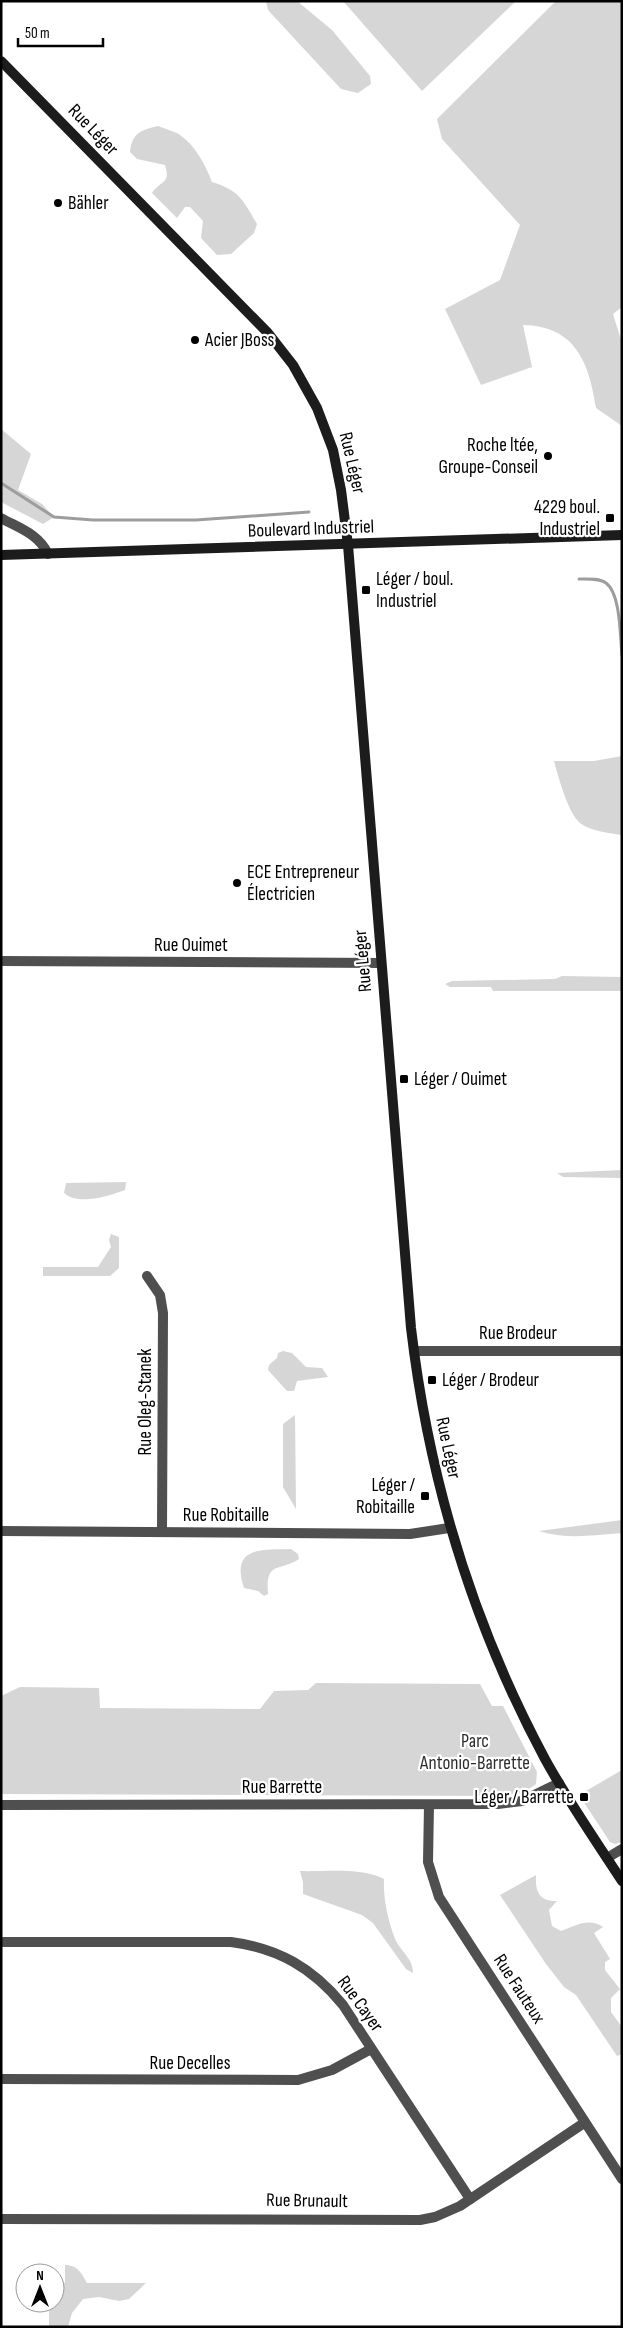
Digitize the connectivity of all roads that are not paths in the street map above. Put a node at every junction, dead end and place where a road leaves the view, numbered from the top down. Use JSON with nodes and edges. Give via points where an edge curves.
{"nodes":[{"id":1,"x":1,"y":61,"type":"edge"},
{"id":2,"x":1,"y":518,"type":"edge"},
{"id":3,"x":622,"y":535,"type":"edge"},
{"id":4,"x":348,"y":545,"type":"junction"},
{"id":5,"x":48,"y":554,"type":"junction"},
{"id":6,"x":1,"y":555,"type":"edge"},
{"id":7,"x":1,"y":961,"type":"edge"},
{"id":8,"x":380,"y":963,"type":"junction"},
{"id":9,"x":146,"y":1276,"type":"dead end"},
{"id":10,"x":414,"y":1351,"type":"junction"},
{"id":11,"x":622,"y":1351,"type":"edge"},
{"id":12,"x":449,"y":1528,"type":"junction"},
{"id":13,"x":1,"y":1531,"type":"edge"},
{"id":14,"x":162,"y":1532,"type":"junction"},
{"id":15,"x":559,"y":1783,"type":"junction"},
{"id":16,"x":429,"y":1804,"type":"junction"},
{"id":17,"x":1,"y":1805,"type":"edge"},
{"id":18,"x":622,"y":1849,"type":"edge"},
{"id":19,"x":607,"y":1858,"type":"junction"},
{"id":20,"x":622,"y":1881,"type":"edge"},
{"id":21,"x":1,"y":1942,"type":"edge"},
{"id":22,"x":371,"y":2049,"type":"junction"},
{"id":23,"x":1,"y":2079,"type":"edge"},
{"id":24,"x":584,"y":2123,"type":"junction"},
{"id":25,"x":622,"y":2179,"type":"edge"},
{"id":26,"x":470,"y":2199,"type":"junction"},
{"id":27,"x":1,"y":2219,"type":"edge"}],
"edges":[{"from":1,"to":4,"type":"street","name":"Rue Léger","via":[[268,333],[293,365],[317,408],[333,450]]},
{"from":2,"to":5,"type":"street","via":[[35,536]]},
{"from":3,"to":4,"type":"street","name":"Boulevard Industriel"},
{"from":4,"to":5,"type":"street","name":"Boulevard Industriel"},
{"from":4,"to":8,"type":"street","name":"Rue Léger"},
{"from":5,"to":6,"type":"street","name":"Boulevard Industriel"},
{"from":7,"to":8,"type":"street","name":"Rue Ouimet"},
{"from":8,"to":10,"type":"street","name":"Rue Léger"},
{"from":9,"to":14,"type":"street","name":"Rue Oleg-Stanek","via":[[160,1295],[163,1313]]},
{"from":10,"to":11,"type":"street","name":"Rue Brodeur"},
{"from":10,"to":12,"type":"street","name":"Rue Léger","via":[[422,1410]]},
{"from":12,"to":14,"type":"street","name":"Rue Robitaille","via":[[410,1534]]},
{"from":12,"to":15,"type":"street","name":"Rue Léger","via":[[511,1690]]},
{"from":13,"to":14,"type":"street","name":"Rue Robitaille"},
{"from":15,"to":16,"type":"street","name":"Rue Barrette","via":[[512,1803]]},
{"from":15,"to":19,"type":"street","name":"Rue Léger"},
{"from":16,"to":17,"type":"street","name":"Rue Barrette"},
{"from":16,"to":24,"type":"street","name":"Rue Fauteux","via":[[428,1862],[439,1896]]},
{"from":18,"to":19,"type":"street"},
{"from":19,"to":20,"type":"street","name":"Rue Léger"},
{"from":21,"to":22,"type":"street","name":"Rue Cayer","via":[[210,1942],[264,1948],[293,1960],[322,1982],[343,2005]]},
{"from":22,"to":23,"type":"street","name":"Rue Decelles","via":[[332,2070],[298,2080]]},
{"from":22,"to":26,"type":"street","name":"Rue Cayer"},
{"from":24,"to":25,"type":"street","name":"Rue Fauteux"},
{"from":24,"to":26,"type":"street","name":"Rue Brunault"},
{"from":26,"to":27,"type":"street","name":"Rue Brunault","via":[[448,2212],[420,2220]]}]}
